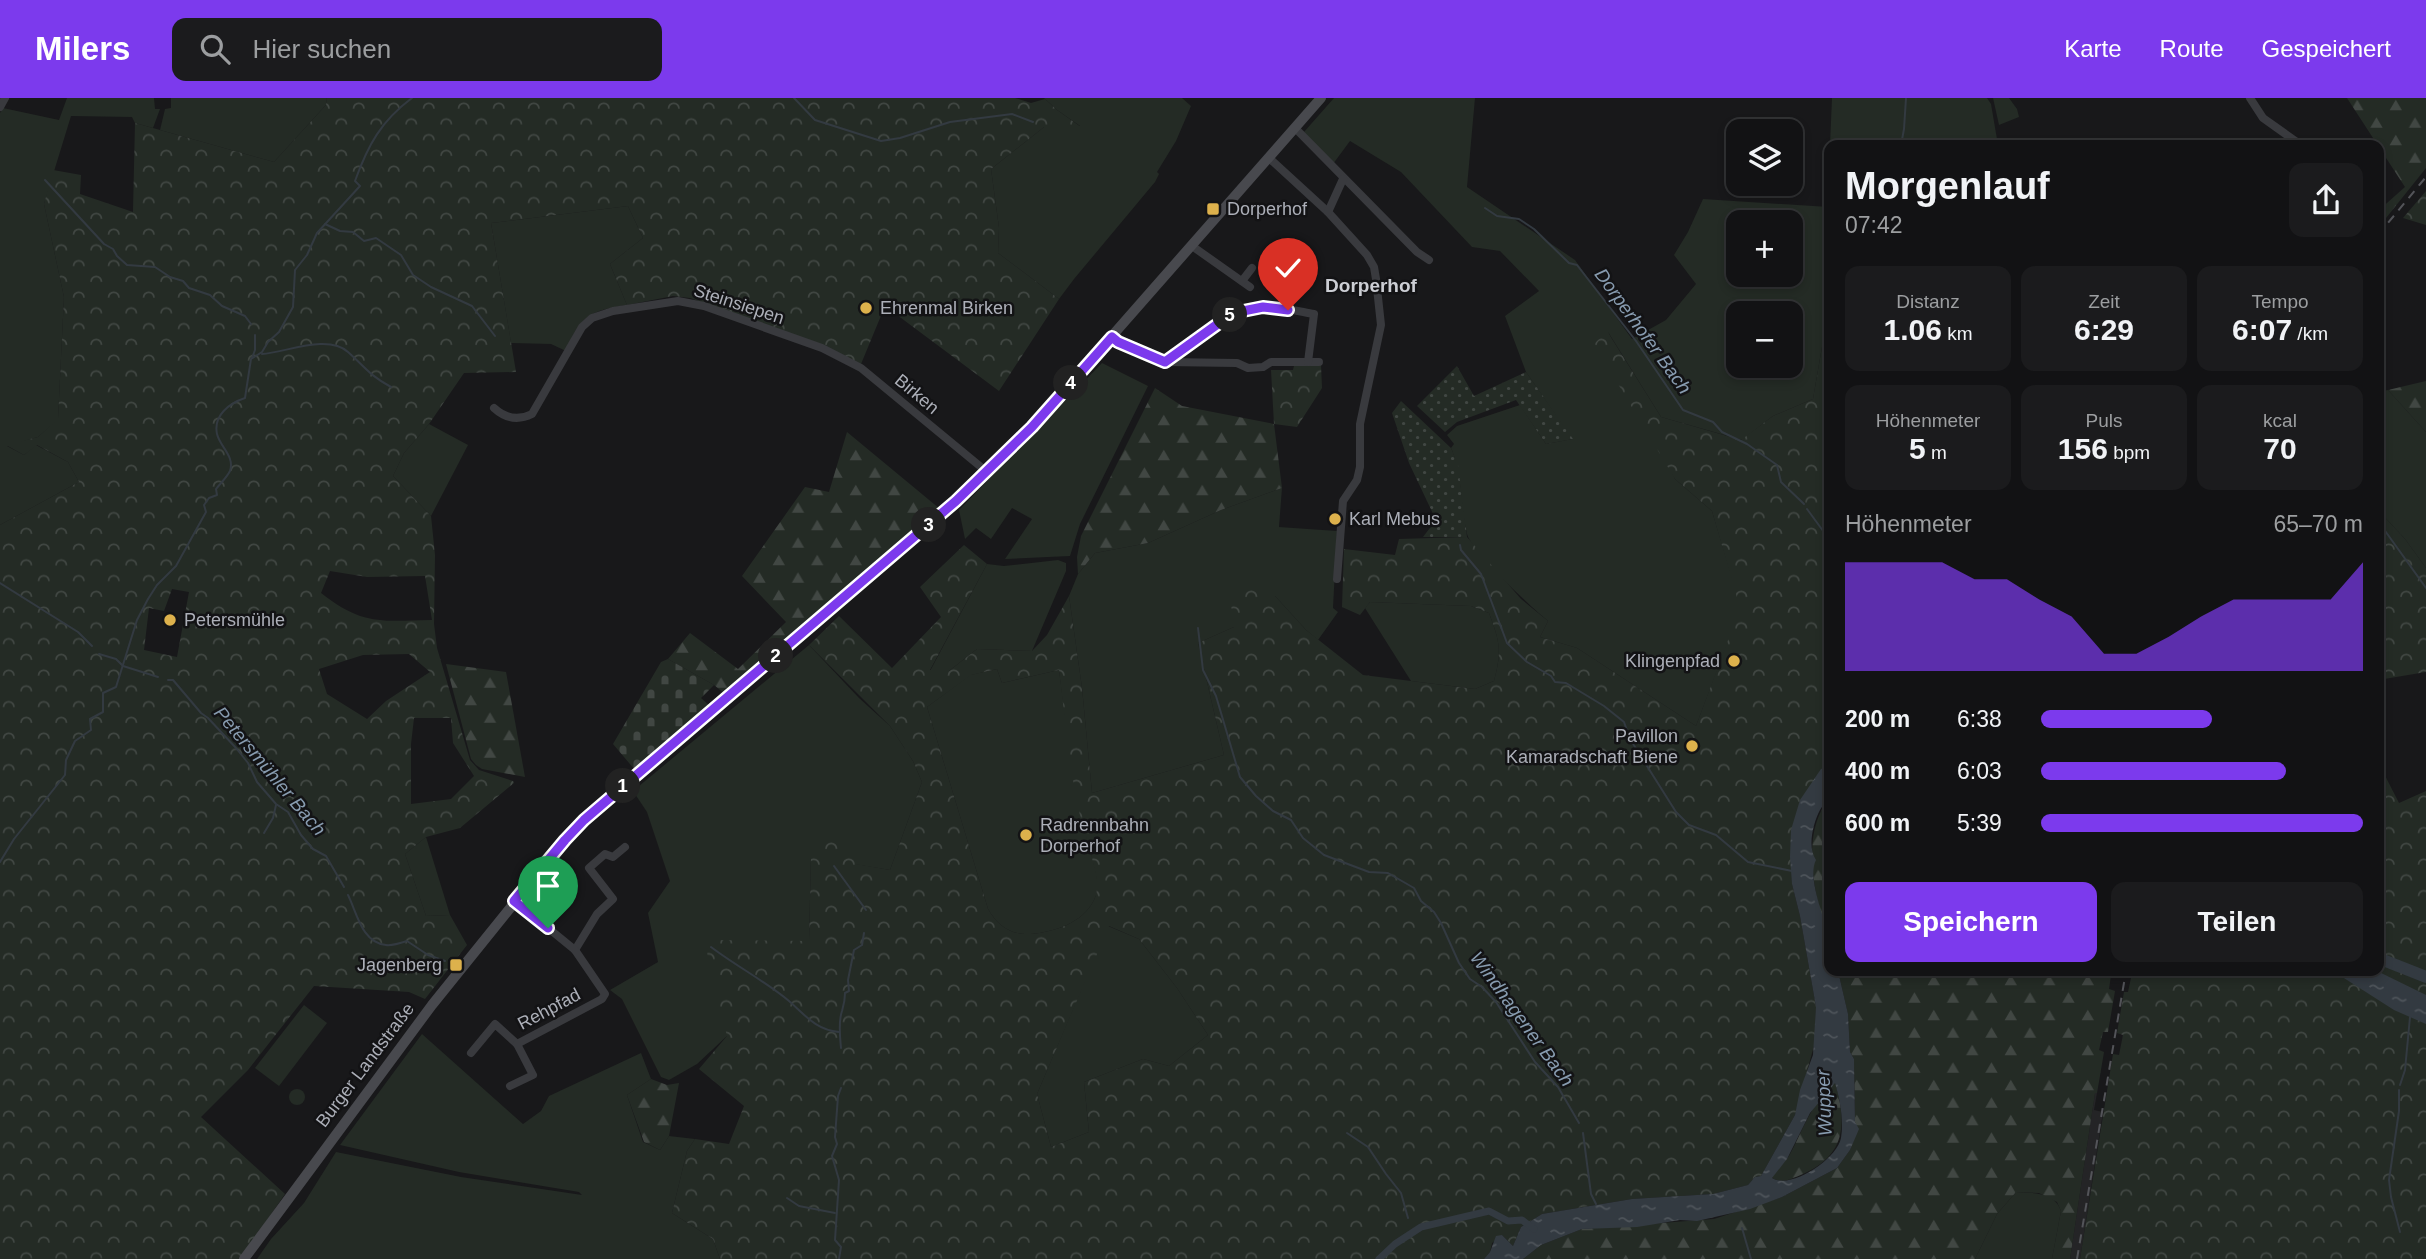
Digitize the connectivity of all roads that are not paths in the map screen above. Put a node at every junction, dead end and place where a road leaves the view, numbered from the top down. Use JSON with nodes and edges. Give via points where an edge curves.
{"nodes":[{"id":1,"x":5,"y":98,"type":"edge"},
{"id":2,"x":1321,"y":98,"type":"edge"},
{"id":3,"x":2250,"y":98,"type":"edge"},
{"id":4,"x":0,"y":107,"type":"edge"},
{"id":5,"x":1296,"y":128,"type":"junction"},
{"id":6,"x":2294,"y":140,"type":"edge"},
{"id":7,"x":1269,"y":158,"type":"junction"},
{"id":8,"x":1343,"y":179,"type":"junction"},
{"id":9,"x":1328,"y":212,"type":"junction"},
{"id":10,"x":1192,"y":246,"type":"junction"},
{"id":11,"x":1429,"y":260,"type":"dead end"},
{"id":12,"x":1252,"y":268,"type":"dead end"},
{"id":13,"x":1242,"y":281,"type":"junction"},
{"id":14,"x":1250,"y":287,"type":"dead end"},
{"id":15,"x":1112,"y":337,"type":"junction"},
{"id":16,"x":822,"y":348,"type":"joint"},
{"id":17,"x":1165,"y":362,"type":"junction"},
{"id":18,"x":1308,"y":362,"type":"junction"},
{"id":19,"x":1319,"y":362,"type":"dead end"},
{"id":20,"x":494,"y":408,"type":"dead end"},
{"id":21,"x":987,"y":472,"type":"junction"},
{"id":22,"x":1337,"y":579,"type":"dead end"},
{"id":23,"x":625,"y":847,"type":"dead end"},
{"id":24,"x":514,"y":901,"type":"junction"},
{"id":25,"x":575,"y":950,"type":"junction"},
{"id":26,"x":517,"y":1044,"type":"junction"},
{"id":27,"x":471,"y":1053,"type":"dead end"},
{"id":28,"x":510,"y":1086,"type":"dead end"},
{"id":29,"x":244,"y":1259,"type":"edge"}],
"edges":[{"from":1,"to":4,"type":"street"},
{"from":2,"to":5,"type":"main road","name":"Burger Landstraße"},
{"from":3,"to":6,"type":"street","via":[[2263,118]]},
{"from":5,"to":7,"type":"main road","name":"Burger Landstraße"},
{"from":5,"to":8,"type":"street"},
{"from":7,"to":9,"type":"street"},
{"from":7,"to":10,"type":"main road","name":"Burger Landstraße"},
{"from":8,"to":9,"type":"street"},
{"from":8,"to":11,"type":"street"},
{"from":9,"to":22,"type":"street","via":[[1372,262],[1381,325],[1360,424],[1360,467],[1343,501]]},
{"from":10,"to":13,"type":"street"},
{"from":10,"to":15,"type":"main road","name":"Burger Landstraße"},
{"from":12,"to":13,"type":"street"},
{"from":13,"to":14,"type":"street"},
{"from":15,"to":17,"type":"street"},
{"from":15,"to":21,"type":"main road","name":"Burger Landstraße"},
{"from":16,"to":20,"type":"street","name":"Steinsiepen","via":[[691,302],[609,312],[583,325],[531,414],[510,418]]},
{"from":16,"to":21,"type":"street","name":"Birken","via":[[861,368]]},
{"from":17,"to":18,"type":"street","via":[[1237,363],[1248,368],[1271,362]]},
{"from":17,"to":18,"type":"street","via":[[1228,316],[1263,307],[1314,314]]},
{"from":18,"to":19,"type":"street"},
{"from":21,"to":24,"type":"main road","name":"Burger Landstraße","via":[[584,820]]},
{"from":23,"to":25,"type":"street","via":[[613,857],[605,854],[589,868],[613,899],[597,914]]},
{"from":24,"to":25,"type":"street","name":"Rehpfad"},
{"from":24,"to":29,"type":"main road","name":"Burger Landstraße","via":[[377,1076]]},
{"from":25,"to":26,"type":"street","name":"Rehpfad","via":[[605,996]]},
{"from":26,"to":27,"type":"street","via":[[495,1024]]},
{"from":26,"to":28,"type":"street","name":"Rehpfad","via":[[533,1074]]}]}
